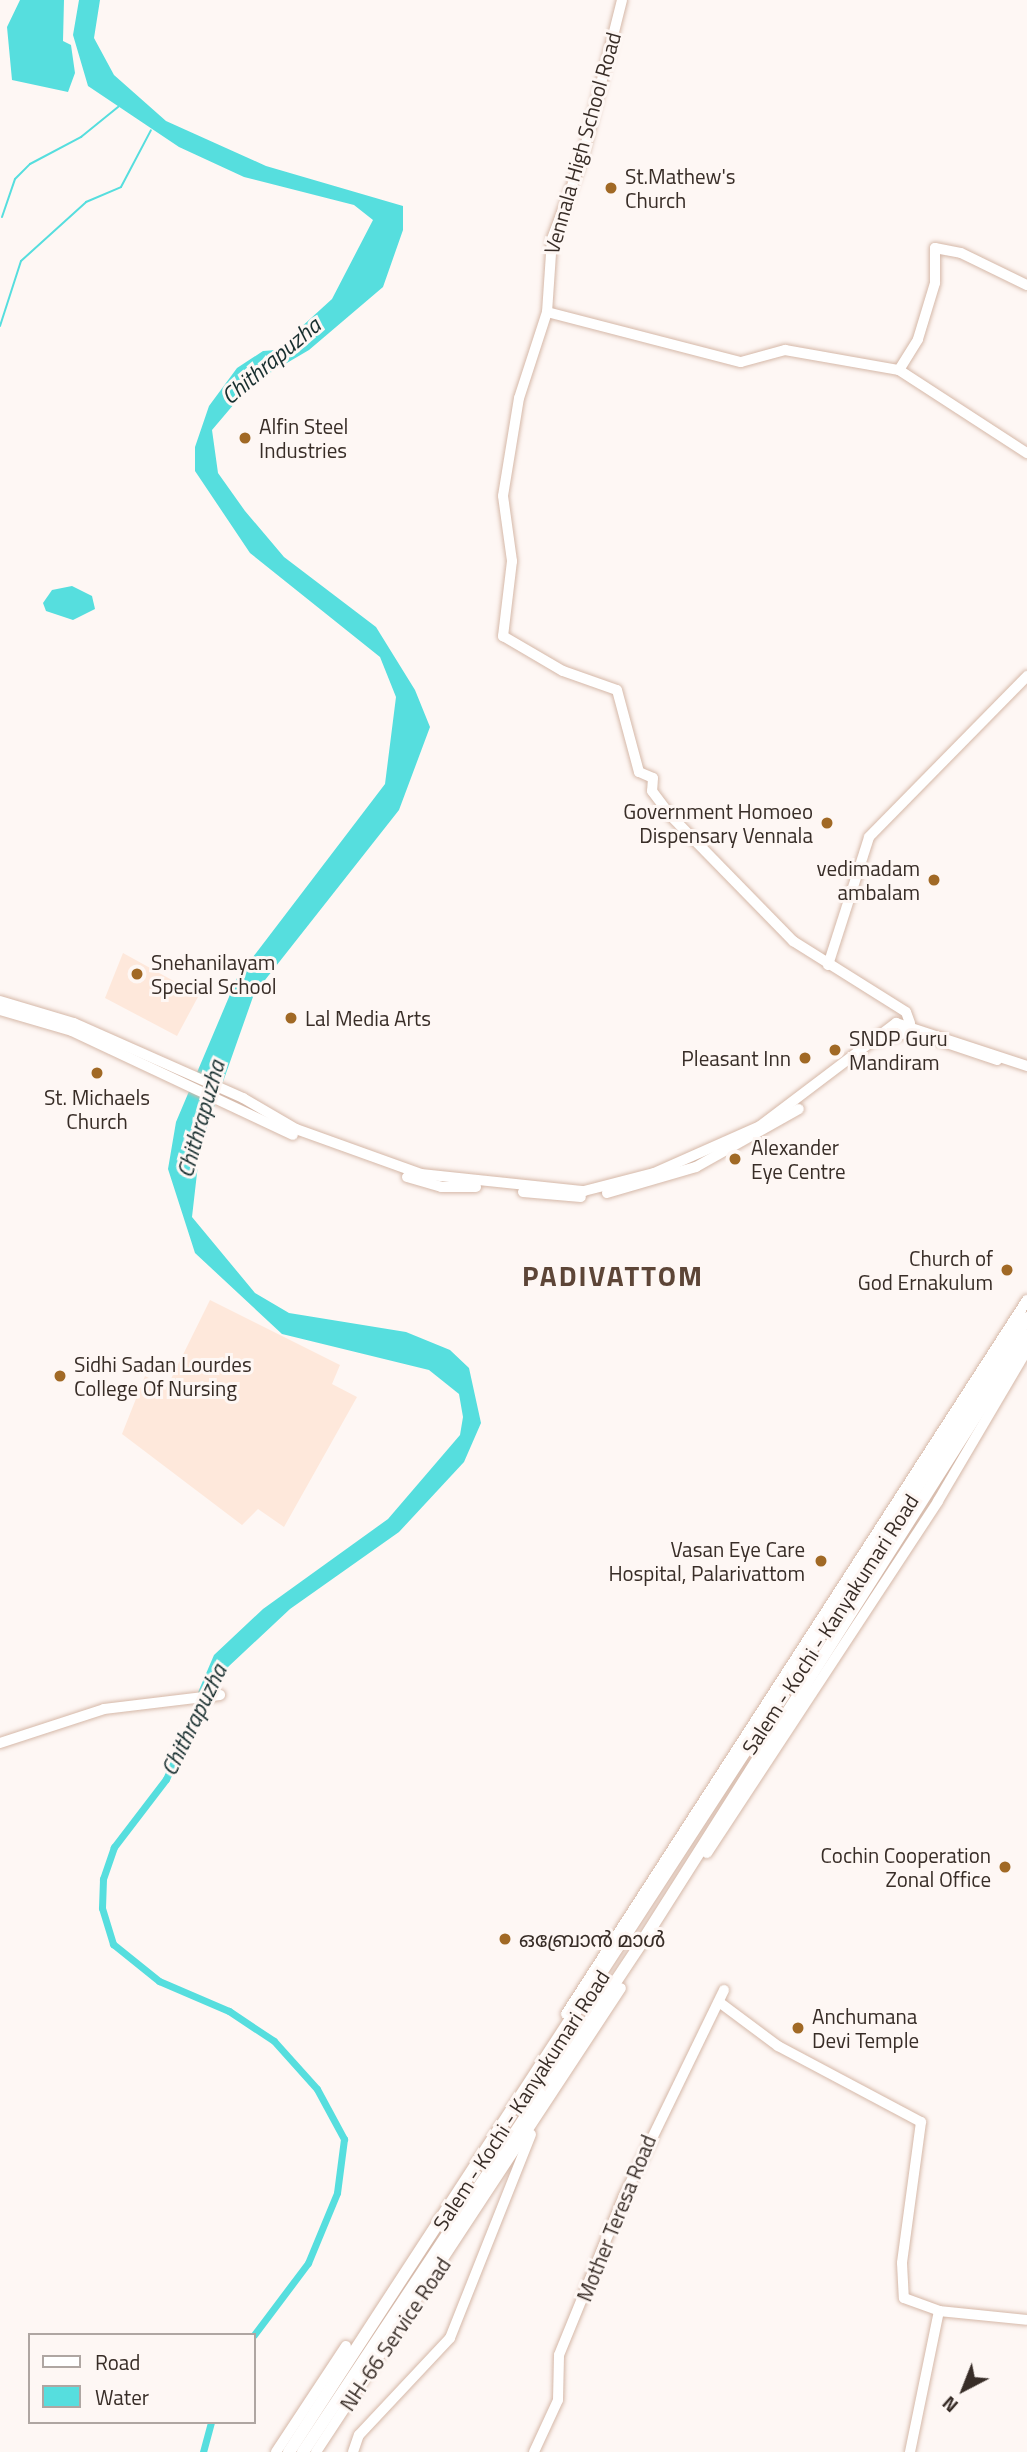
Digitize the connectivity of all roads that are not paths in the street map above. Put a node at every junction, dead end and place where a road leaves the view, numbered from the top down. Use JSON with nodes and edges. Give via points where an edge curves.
{"nodes":[{"id":1,"x":622,"y":0,"type":"edge"},
{"id":2,"x":1027,"y":285,"type":"edge"},
{"id":3,"x":547,"y":312,"type":"junction"},
{"id":4,"x":899,"y":370,"type":"junction"},
{"id":5,"x":1027,"y":453,"type":"edge"},
{"id":6,"x":1027,"y":677,"type":"edge"},
{"id":7,"x":828,"y":965,"type":"junction"},
{"id":8,"x":0,"y":1001,"type":"edge"},
{"id":9,"x":0,"y":1010,"type":"edge"},
{"id":10,"x":911,"y":1023,"type":"junction"},
{"id":11,"x":994,"y":1056,"type":"junction"},
{"id":12,"x":1027,"y":1066,"type":"edge"},
{"id":13,"x":1027,"y":1074,"type":"edge"},
{"id":14,"x":181,"y":1076,"type":"junction"},
{"id":15,"x":729,"y":1145,"type":"junction"},
{"id":16,"x":1027,"y":1300,"type":"edge"},
{"id":17,"x":1027,"y":1318,"type":"edge"},
{"id":18,"x":1027,"y":1335,"type":"edge"},
{"id":19,"x":1027,"y":1350,"type":"edge"},
{"id":20,"x":971,"y":1414,"type":"junction"},
{"id":21,"x":937,"y":1469,"type":"junction"},
{"id":22,"x":220,"y":1695,"type":"dead end"},
{"id":23,"x":0,"y":1743,"type":"edge"},
{"id":24,"x":716,"y":1800,"type":"junction"},
{"id":25,"x":728,"y":1808,"type":"junction"},
{"id":26,"x":707,"y":1853,"type":"dead end"},
{"id":27,"x":618,"y":1986,"type":"junction"},
{"id":28,"x":724,"y":1990,"type":"dead end"},
{"id":29,"x":719,"y":2001,"type":"junction"},
{"id":30,"x":570,"y":2016,"type":"junction"},
{"id":31,"x":541,"y":2109,"type":"junction"},
{"id":32,"x":939,"y":2311,"type":"junction"},
{"id":33,"x":1027,"y":2320,"type":"edge"},
{"id":34,"x":351,"y":2349,"type":"junction"},
{"id":35,"x":276,"y":2452,"type":"edge"},
{"id":36,"x":289,"y":2452,"type":"edge"},
{"id":37,"x":303,"y":2452,"type":"edge"},
{"id":38,"x":316,"y":2452,"type":"edge"},
{"id":39,"x":353,"y":2452,"type":"edge"},
{"id":40,"x":534,"y":2452,"type":"edge"},
{"id":41,"x":911,"y":2452,"type":"edge"}],
"edges":[{"from":1,"to":3,"type":"street","name":"Vennala High School Road","via":[[582,159],[552,239]]},
{"from":2,"to":4,"type":"street","via":[[961,253],[935,248],[931,296]]},
{"from":3,"to":4,"type":"street","via":[[741,362],[785,350]]},
{"from":3,"to":7,"type":"street","name":"Vennala High School Road","via":[[510,450],[503,511],[512,561],[503,636],[563,671],[617,690],[639,772],[653,778],[652,791],[709,858]]},
{"from":4,"to":5,"type":"street","via":[[979,428]]},
{"from":6,"to":7,"type":"street","via":[[871,834]]},
{"from":7,"to":10,"type":"street","via":[[906,1012]]},
{"from":8,"to":14,"type":"street","via":[[74,1023]]},
{"from":9,"to":14,"type":"street","via":[[72,1031]]},
{"from":10,"to":11,"type":"street","via":[[979,1046]]},
{"from":10,"to":15,"type":"street","via":[[883,1028],[791,1107]]},
{"from":11,"to":12,"type":"street"},
{"from":11,"to":13,"type":"street"},
{"from":11,"to":15,"type":"street","via":[[911,1031],[884,1035],[786,1120]]},
{"from":14,"to":15,"type":"street","via":[[221,1093],[288,1133],[441,1188],[589,1196],[658,1181]]},
{"from":16,"to":21,"type":"street","name":"Salem - Kochi - Kanyakumari Road"},
{"from":17,"to":20,"type":"highway","name":"Salem - Kochi - Kanyakumari Road"},
{"from":18,"to":20,"type":"highway","name":"Salem - Kochi - Kanyakumari Road"},
{"from":19,"to":21,"type":"street","name":"Salem - Kochi - Kanyakumari Road"},
{"from":20,"to":21,"type":"highway","name":"Salem - Kochi - Kanyakumari Road"},
{"from":21,"to":24,"type":"highway","name":"Salem - Kochi - Kanyakumari Road"},
{"from":21,"to":25,"type":"highway","name":"Salem - Kochi - Kanyakumari Road"},
{"from":21,"to":26,"type":"street"},
{"from":21,"to":30,"type":"street"},
{"from":22,"to":23,"type":"street","via":[[104,1709]]},
{"from":24,"to":25,"type":"highway"},
{"from":24,"to":30,"type":"highway","name":"Salem - Kochi - Kanyakumari Road"},
{"from":25,"to":27,"type":"highway","name":"Salem - Kochi - Kanyakumari Road"},
{"from":27,"to":31,"type":"street"},
{"from":27,"to":37,"type":"highway","name":"Salem - Kochi - Kanyakumari Road"},
{"from":28,"to":29,"type":"street","name":"Mother Teresa Road"},
{"from":29,"to":32,"type":"street","via":[[818,2069],[920,2122],[900,2287],[904,2298]]},
{"from":29,"to":40,"type":"street","name":"Mother Teresa Road","via":[[624,2196],[559,2355],[558,2400]]},
{"from":30,"to":34,"type":"highway","name":"Salem - Kochi - Kanyakumari Road"},
{"from":31,"to":38,"type":"street","name":"NH-66 Service Road"},
{"from":31,"to":39,"type":"street","via":[[465,2312],[405,2392],[359,2435]]},
{"from":32,"to":33,"type":"street"},
{"from":32,"to":41,"type":"street"},
{"from":34,"to":35,"type":"street"},
{"from":34,"to":36,"type":"highway","name":"Salem - Kochi - Kanyakumari Road"}]}
